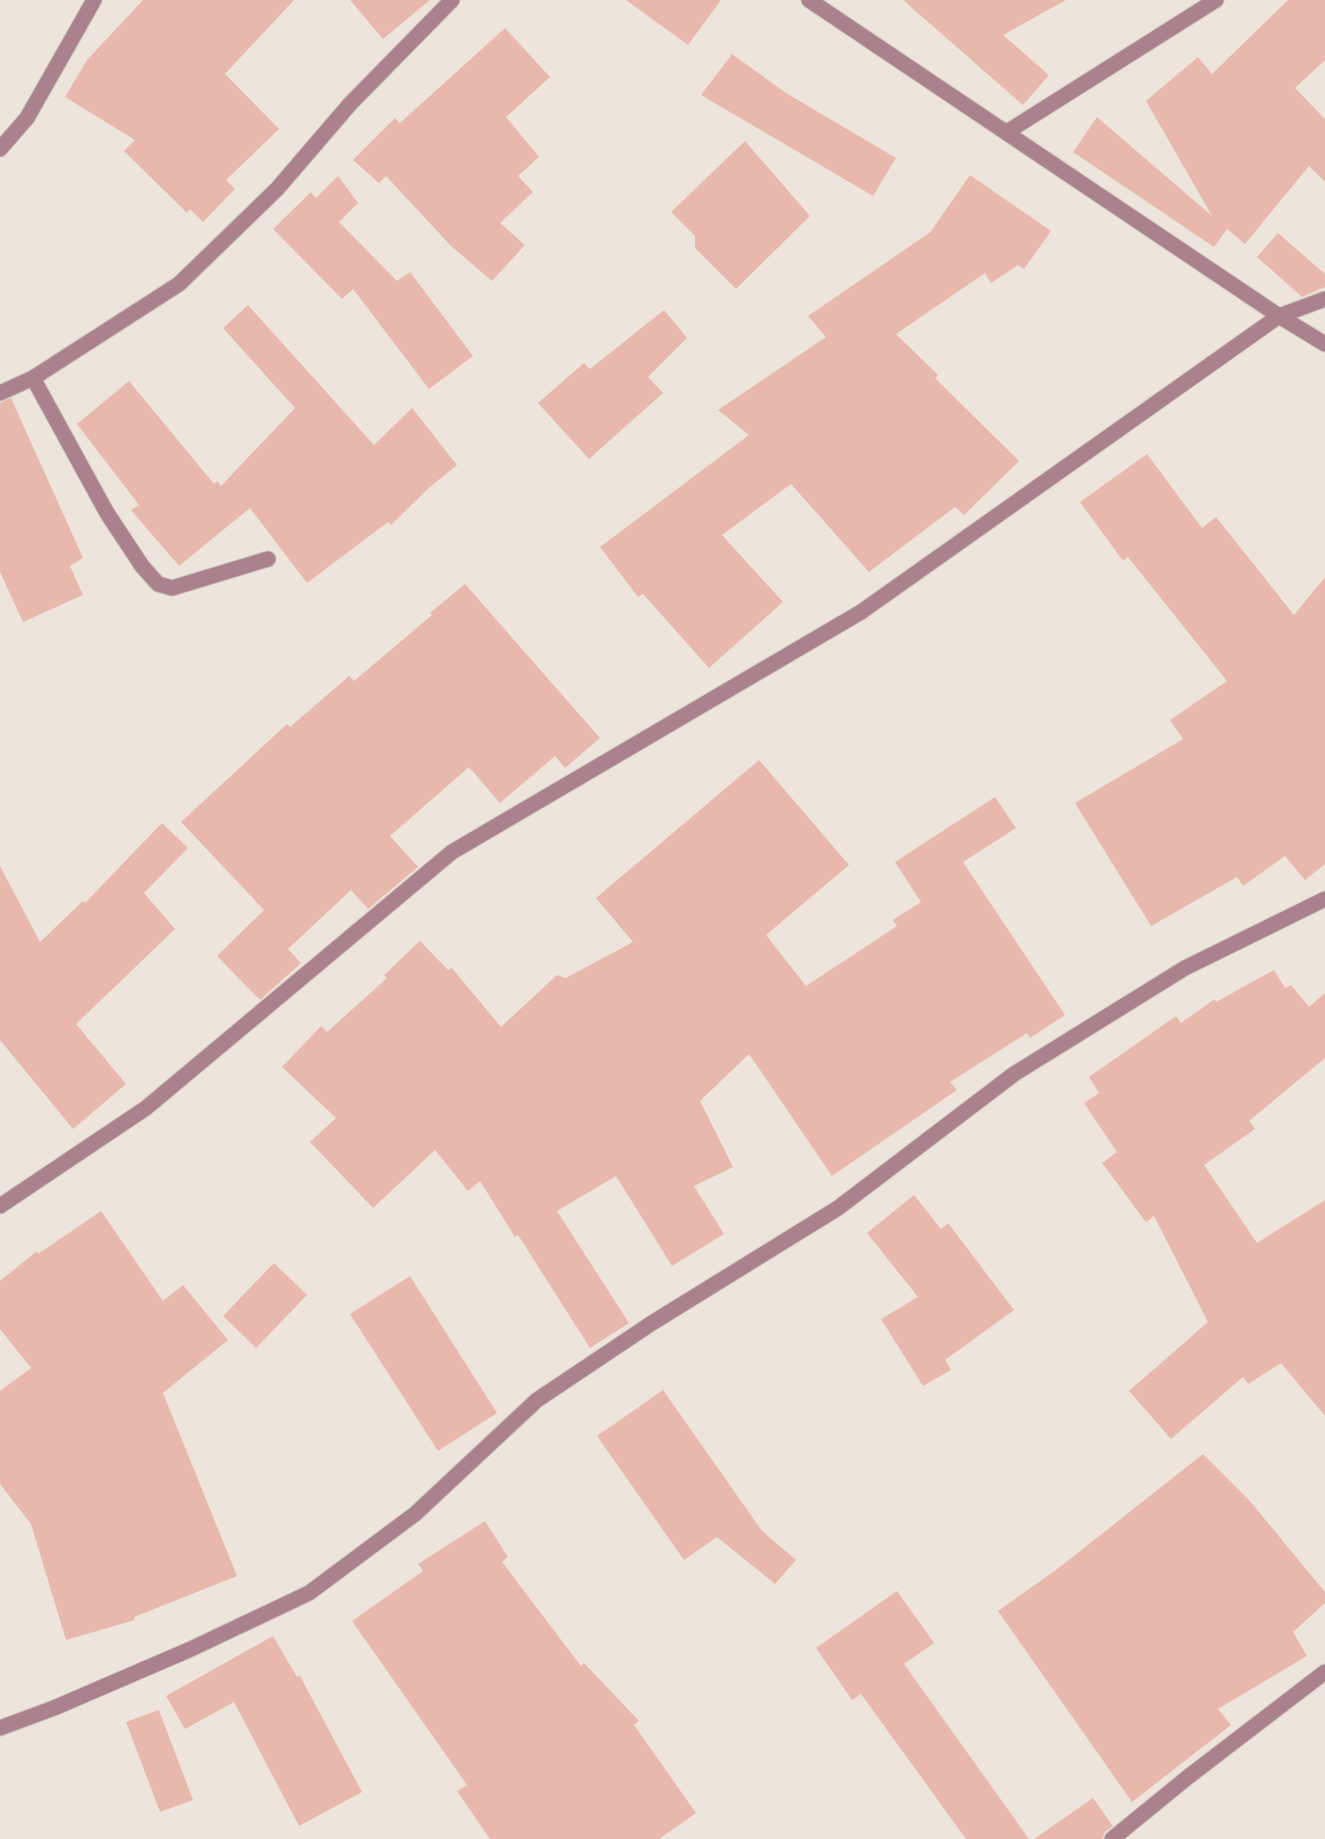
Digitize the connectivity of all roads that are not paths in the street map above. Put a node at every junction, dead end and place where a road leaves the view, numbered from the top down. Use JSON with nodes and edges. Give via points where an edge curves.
{"nodes":[{"id":1,"x":94,"y":0,"type":"edge"},
{"id":2,"x":452,"y":0,"type":"edge"},
{"id":3,"x":809,"y":0,"type":"edge"},
{"id":4,"x":1216,"y":0,"type":"edge"},
{"id":5,"x":1007,"y":132,"type":"junction"},
{"id":6,"x":0,"y":149,"type":"edge"},
{"id":7,"x":1325,"y":299,"type":"edge"},
{"id":8,"x":1279,"y":316,"type":"junction"},
{"id":9,"x":1325,"y":344,"type":"edge"},
{"id":10,"x":33,"y":378,"type":"junction"},
{"id":11,"x":0,"y":393,"type":"edge"},
{"id":12,"x":268,"y":559,"type":"dead end"},
{"id":13,"x":1325,"y":899,"type":"edge"},
{"id":14,"x":0,"y":1206,"type":"edge"},
{"id":15,"x":1325,"y":1672,"type":"edge"},
{"id":16,"x":0,"y":1728,"type":"edge"},
{"id":17,"x":1112,"y":1839,"type":"edge"}],
"edges":[{"from":1,"to":6,"type":"street","via":[[27,118]]},
{"from":2,"to":10,"type":"street","via":[[350,104],[277,189],[179,284]]},
{"from":3,"to":5,"type":"street"},
{"from":4,"to":5,"type":"street"},
{"from":5,"to":8,"type":"street"},
{"from":7,"to":8,"type":"street"},
{"from":8,"to":9,"type":"street"},
{"from":8,"to":14,"type":"street","via":[[861,612],[452,852],[146,1108]]},
{"from":10,"to":11,"type":"street"},
{"from":10,"to":12,"type":"street","via":[[107,513],[158,584],[172,588]]},
{"from":13,"to":16,"type":"street","via":[[1185,968],[1014,1074],[838,1208],[652,1323],[537,1400],[415,1515],[309,1593],[191,1649]]},
{"from":15,"to":17,"type":"street"}]}
